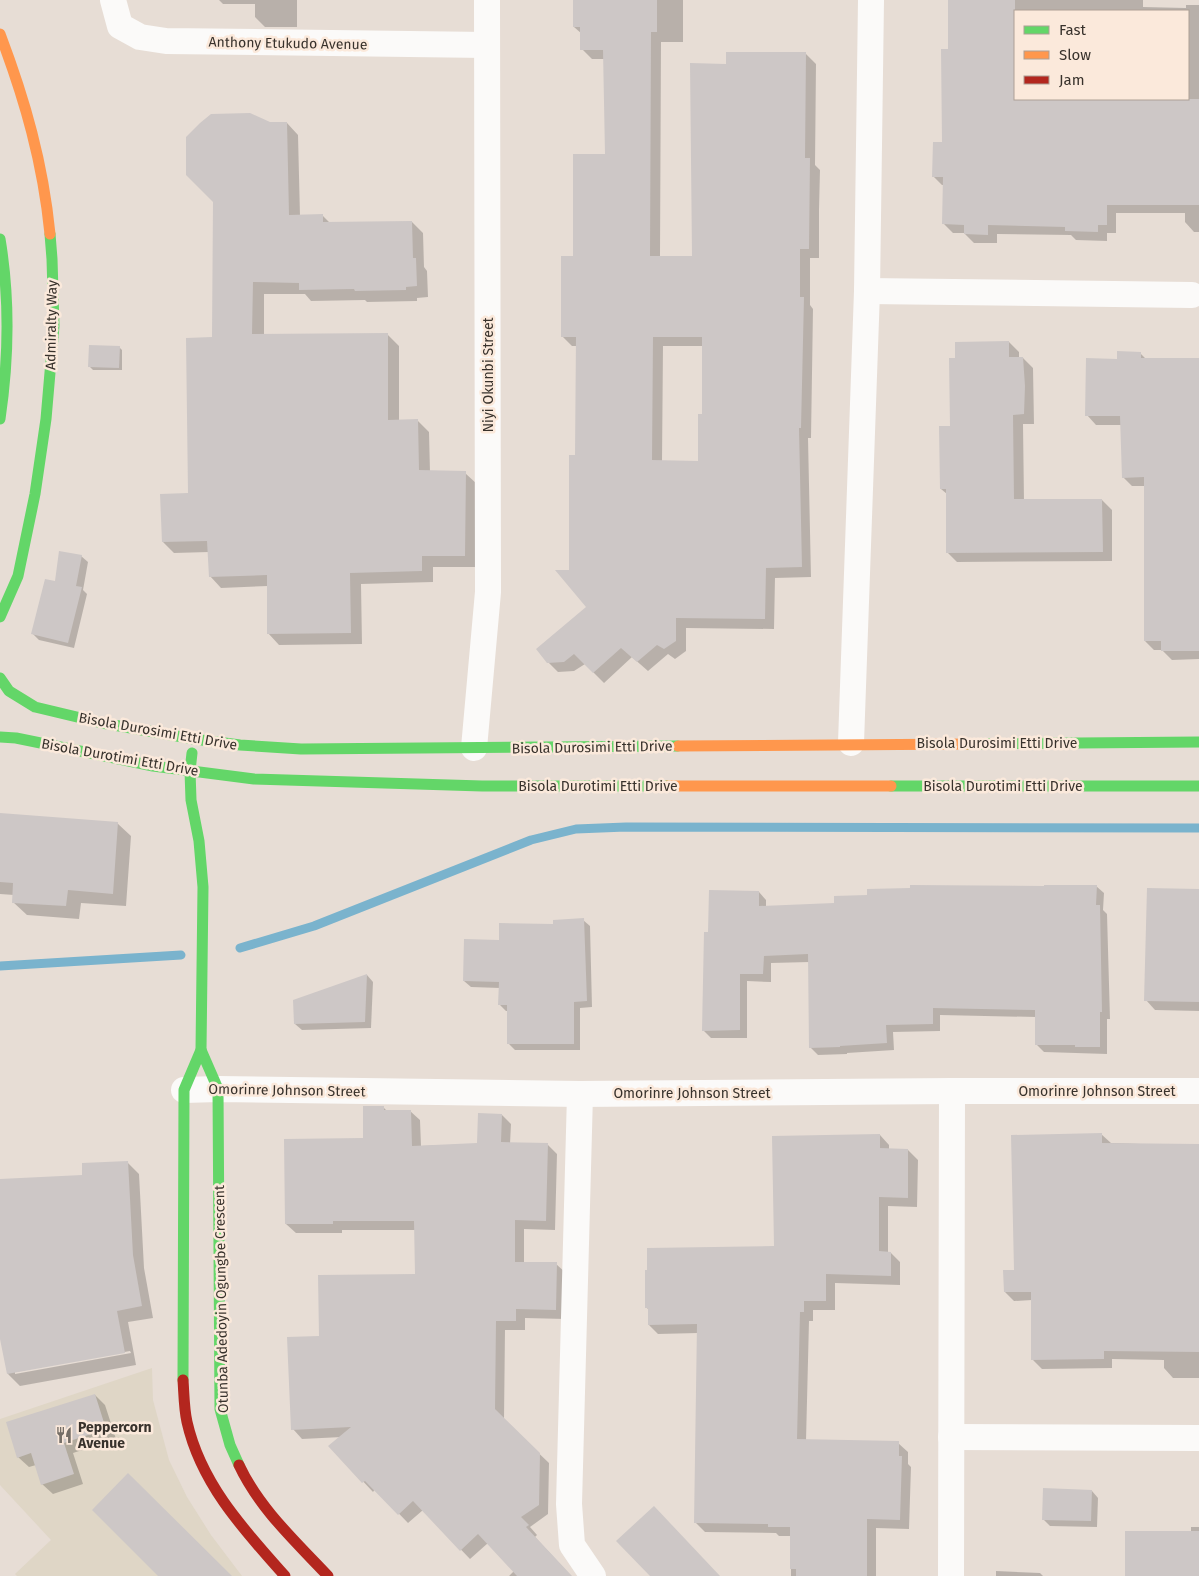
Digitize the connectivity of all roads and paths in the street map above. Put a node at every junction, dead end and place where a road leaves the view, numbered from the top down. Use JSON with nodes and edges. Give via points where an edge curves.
{"nodes":[{"id":1,"x":113,"y":0,"type":"edge"},
{"id":2,"x":487,"y":0,"type":"edge"},
{"id":3,"x":871,"y":0,"type":"edge"},
{"id":4,"x":0,"y":34,"type":"edge"},
{"id":5,"x":487,"y":45,"type":"junction"},
{"id":6,"x":0,"y":239,"type":"edge"},
{"id":7,"x":867,"y":291,"type":"junction"},
{"id":8,"x":1192,"y":295,"type":"dead end"},
{"id":9,"x":0,"y":420,"type":"edge"},
{"id":10,"x":0,"y":618,"type":"edge"},
{"id":11,"x":0,"y":678,"type":"edge"},
{"id":12,"x":0,"y":737,"type":"edge"},
{"id":13,"x":194,"y":739,"type":"junction"},
{"id":14,"x":1199,"y":742,"type":"edge"},
{"id":15,"x":851,"y":744,"type":"junction"},
{"id":16,"x":474,"y":748,"type":"junction"},
{"id":17,"x":190,"y":771,"type":"junction"},
{"id":18,"x":1199,"y":786,"type":"edge"},
{"id":19,"x":201,"y":1050,"type":"junction"},
{"id":20,"x":218,"y":1089,"type":"junction"},
{"id":21,"x":184,"y":1090,"type":"junction"},
{"id":22,"x":952,"y":1091,"type":"junction"},
{"id":23,"x":1199,"y":1091,"type":"edge"},
{"id":24,"x":580,"y":1094,"type":"junction"},
{"id":25,"x":950,"y":1437,"type":"junction"},
{"id":26,"x":1199,"y":1438,"type":"edge"},
{"id":27,"x":285,"y":1576,"type":"edge"},
{"id":28,"x":328,"y":1576,"type":"edge"},
{"id":29,"x":593,"y":1576,"type":"edge"},
{"id":30,"x":951,"y":1576,"type":"edge"}],
"edges":[{"from":1,"to":5,"type":"street","name":"Anthony Etukudo Avenue","via":[[120,26],[140,37],[166,41]]},
{"from":2,"to":5,"type":"street","name":"Niyi Okunbi Street"},
{"from":3,"to":7,"type":"street"},
{"from":4,"to":10,"type":"main road","name":"Admiralty Way","via":[[34,136],[47,205],[54,338],[36,494],[18,576]]},
{"from":5,"to":16,"type":"street","name":"Niyi Okunbi Street","via":[[488,592]]},
{"from":6,"to":9,"type":"main road","via":[[9,331]]},
{"from":7,"to":8,"type":"street"},
{"from":7,"to":15,"type":"street"},
{"from":11,"to":13,"type":"main road","name":"Bisola Durosimi Etti Drive","via":[[9,691],[36,707],[102,723]]},
{"from":12,"to":17,"type":"main road","name":"Bisola Durotimi Etti Drive"},
{"from":13,"to":16,"type":"main road","name":"Bisola Durosimi Etti Drive","via":[[301,749]]},
{"from":13,"to":17,"type":"main road","name":"Otunba Adedoyin Ogungbe Crescent"},
{"from":14,"to":15,"type":"main road","name":"Bisola Durosimi Etti Drive"},
{"from":15,"to":16,"type":"main road","name":"Bisola Durosimi Etti Drive"},
{"from":17,"to":18,"type":"main road","name":"Bisola Durotimi Etti Drive","via":[[254,779],[482,786]]},
{"from":17,"to":19,"type":"main road","name":"Otunba Adedoyin Ogungbe Crescent","via":[[190,800],[199,841],[203,887]]},
{"from":19,"to":20,"type":"main road","name":"Otunba Adedoyin Ogungbe Crescent"},
{"from":19,"to":21,"type":"main road","name":"Otunba Adedoyin Ogungbe Crescent"},
{"from":20,"to":21,"type":"street","name":"Omorinre Johnson Street"},
{"from":20,"to":24,"type":"street","name":"Omorinre Johnson Street"},
{"from":20,"to":28,"type":"main road","name":"Otunba Adedoyin Ogungbe Crescent","via":[[220,1409],[232,1450],[252,1490]]},
{"from":21,"to":27,"type":"main road","name":"Otunba Adedoyin Ogungbe Crescent","via":[[183,1380],[187,1422],[202,1468],[220,1498]]},
{"from":22,"to":23,"type":"street","name":"Omorinre Johnson Street"},
{"from":22,"to":24,"type":"street","name":"Omorinre Johnson Street"},
{"from":22,"to":25,"type":"street"},
{"from":24,"to":29,"type":"street","via":[[568,1504],[572,1545]]},
{"from":25,"to":26,"type":"street"},
{"from":25,"to":30,"type":"street"}]}
